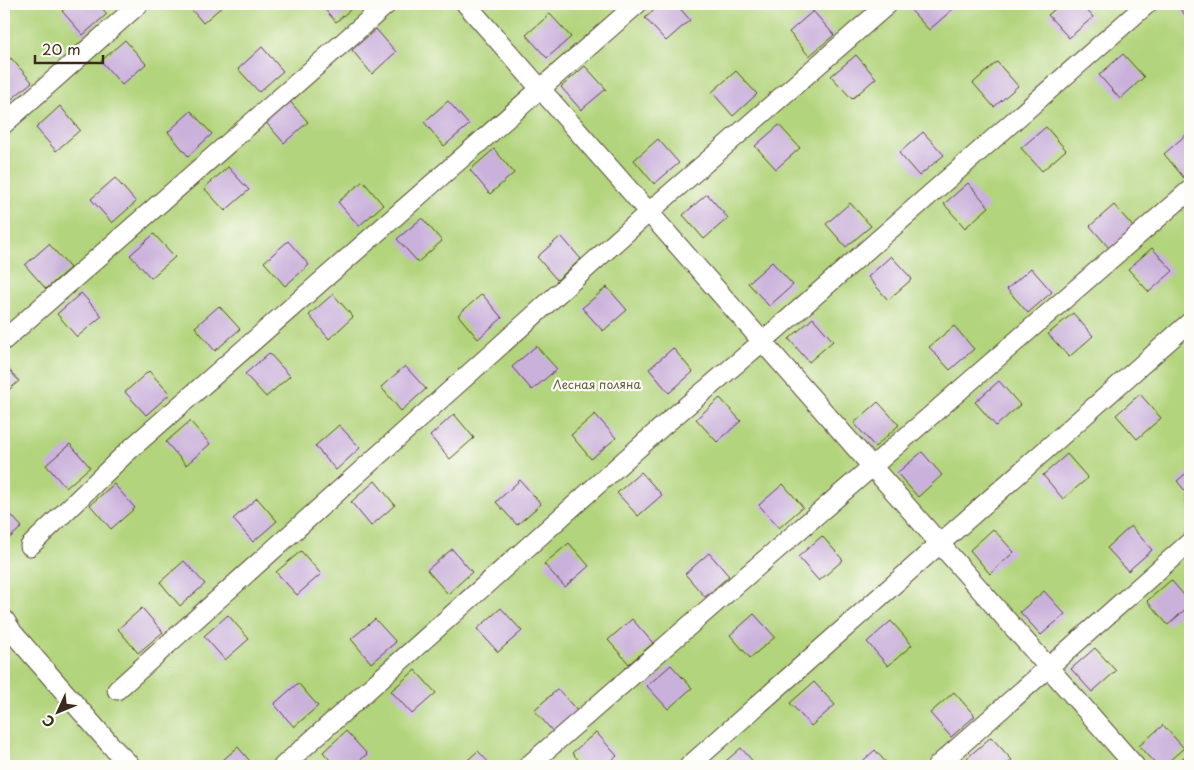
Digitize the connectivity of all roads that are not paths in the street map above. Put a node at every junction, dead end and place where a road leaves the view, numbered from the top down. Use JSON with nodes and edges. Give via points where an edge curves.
{"nodes":[{"id":1,"x":139,"y":4,"type":"edge"},
{"id":2,"x":387,"y":4,"type":"edge"},
{"id":3,"x":466,"y":4,"type":"edge"},
{"id":4,"x":637,"y":4,"type":"edge"},
{"id":5,"x":888,"y":4,"type":"edge"},
{"id":6,"x":1146,"y":4,"type":"edge"},
{"id":7,"x":540,"y":88,"type":"junction"},
{"id":8,"x":4,"y":124,"type":"edge"},
{"id":9,"x":1190,"y":190,"type":"edge"},
{"id":10,"x":649,"y":212,"type":"junction"},
{"id":11,"x":1190,"y":322,"type":"edge"},
{"id":12,"x":4,"y":340,"type":"edge"},
{"id":13,"x":762,"y":342,"type":"junction"},
{"id":14,"x":872,"y":467,"type":"junction"},
{"id":15,"x":1190,"y":542,"type":"edge"},
{"id":16,"x":940,"y":544,"type":"junction"},
{"id":17,"x":30,"y":546,"type":"dead end"},
{"id":18,"x":4,"y":619,"type":"edge"},
{"id":19,"x":1048,"y":668,"type":"junction"},
{"id":20,"x":117,"y":690,"type":"dead end"},
{"id":21,"x":131,"y":766,"type":"edge"},
{"id":22,"x":283,"y":766,"type":"edge"},
{"id":23,"x":528,"y":766,"type":"edge"},
{"id":24,"x":689,"y":766,"type":"edge"},
{"id":25,"x":938,"y":766,"type":"edge"},
{"id":26,"x":1135,"y":766,"type":"edge"}],
"edges":[{"from":1,"to":8,"type":"street"},
{"from":2,"to":12,"type":"street"},
{"from":3,"to":7,"type":"street"},
{"from":4,"to":7,"type":"street"},
{"from":5,"to":10,"type":"street"},
{"from":6,"to":13,"type":"street"},
{"from":7,"to":10,"type":"street"},
{"from":7,"to":17,"type":"street","via":[[127,452]]},
{"from":9,"to":14,"type":"street"},
{"from":10,"to":13,"type":"street"},
{"from":10,"to":20,"type":"street"},
{"from":11,"to":16,"type":"street"},
{"from":13,"to":14,"type":"street"},
{"from":13,"to":22,"type":"street"},
{"from":14,"to":16,"type":"street"},
{"from":14,"to":23,"type":"street"},
{"from":15,"to":19,"type":"street"},
{"from":16,"to":19,"type":"street"},
{"from":16,"to":24,"type":"street"},
{"from":18,"to":21,"type":"street"},
{"from":19,"to":25,"type":"street"},
{"from":19,"to":26,"type":"street"}]}
